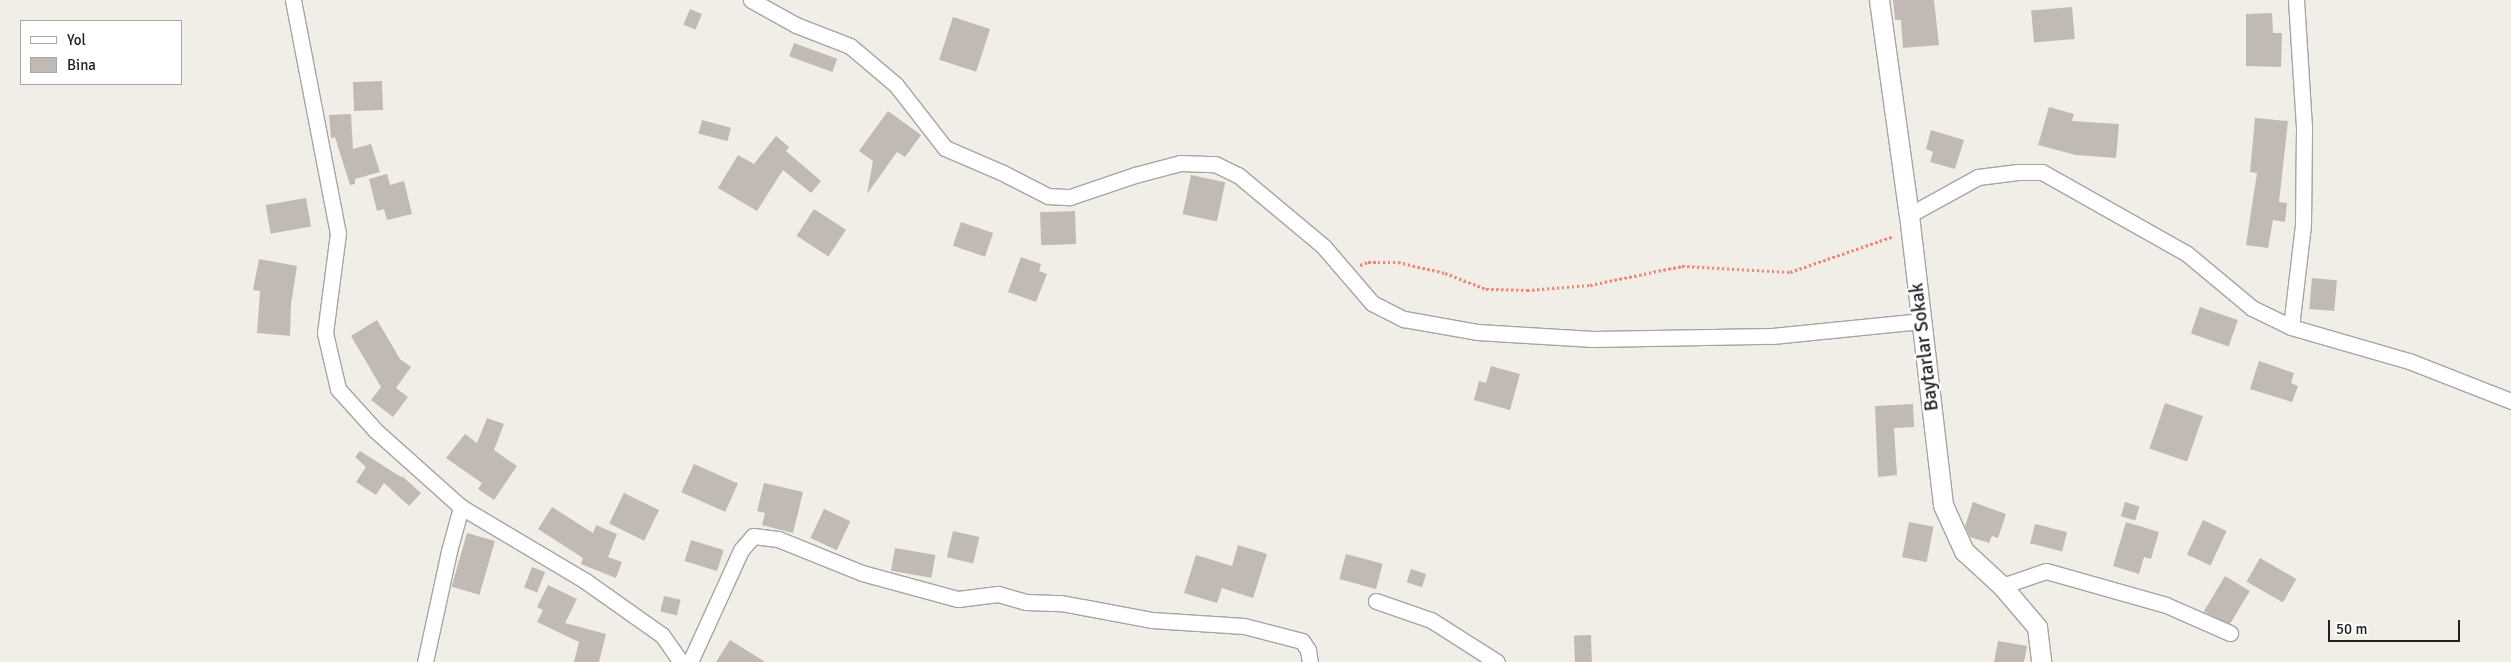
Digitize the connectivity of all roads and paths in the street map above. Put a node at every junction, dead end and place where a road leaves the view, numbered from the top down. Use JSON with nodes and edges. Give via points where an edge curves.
{"nodes":[{"id":1,"x":293,"y":0,"type":"edge"},
{"id":2,"x":750,"y":0,"type":"edge"},
{"id":3,"x":1879,"y":0,"type":"edge"},
{"id":4,"x":2296,"y":0,"type":"edge"},
{"id":5,"x":1910,"y":223,"type":"junction"},
{"id":6,"x":1344,"y":270,"type":"junction"},
{"id":7,"x":1921,"y":320,"type":"junction"},
{"id":8,"x":2291,"y":327,"type":"junction"},
{"id":9,"x":2511,"y":401,"type":"edge"},
{"id":10,"x":461,"y":507,"type":"junction"},
{"id":11,"x":2002,"y":586,"type":"junction"},
{"id":12,"x":1376,"y":602,"type":"dead end"},
{"id":13,"x":2230,"y":633,"type":"dead end"},
{"id":14,"x":425,"y":662,"type":"edge"},
{"id":15,"x":681,"y":662,"type":"edge"},
{"id":16,"x":690,"y":662,"type":"edge"},
{"id":17,"x":1310,"y":662,"type":"edge"},
{"id":18,"x":1497,"y":662,"type":"edge"},
{"id":19,"x":2041,"y":662,"type":"edge"}],
"edges":[{"from":1,"to":10,"type":"street","via":[[338,233],[324,333],[338,389],[376,431]]},
{"from":2,"to":6,"type":"street","via":[[796,25],[850,46],[896,85],[945,148],[1048,196],[1070,198],[1180,163],[1215,164],[1238,175],[1269,200],[1324,247]]},
{"from":3,"to":5,"type":"street","name":"Baytarlar Sokak"},
{"from":4,"to":8,"type":"street","via":[[2304,127],[2303,225]]},
{"from":5,"to":6,"type":"path","via":[[1790,272],[1682,266],[1590,285],[1527,290],[1486,289],[1446,273],[1398,262],[1368,262]]},
{"from":5,"to":7,"type":"street","name":"Baytarlar Sokak"},
{"from":5,"to":8,"type":"street","via":[[1978,177],[2042,172],[2186,254],[2252,308]]},
{"from":6,"to":7,"type":"street","via":[[1372,303],[1404,319],[1477,332],[1593,339],[1772,336]]},
{"from":7,"to":11,"type":"street","name":"Baytarlar Sokak","via":[[1943,505],[1964,551]]},
{"from":8,"to":9,"type":"street","via":[[2409,361]]},
{"from":10,"to":14,"type":"street"},
{"from":10,"to":15,"type":"street","via":[[584,580],[662,635]]},
{"from":11,"to":13,"type":"street","via":[[2046,571],[2166,605]]},
{"from":11,"to":19,"type":"street","name":"Baytarlar Sokak","via":[[2037,627]]},
{"from":12,"to":18,"type":"street","via":[[1431,620]]},
{"from":16,"to":17,"type":"street","via":[[741,550],[753,536],[778,539],[862,573],[958,599],[998,594],[1026,602],[1061,603],[1152,620],[1244,626],[1302,641]]}]}
